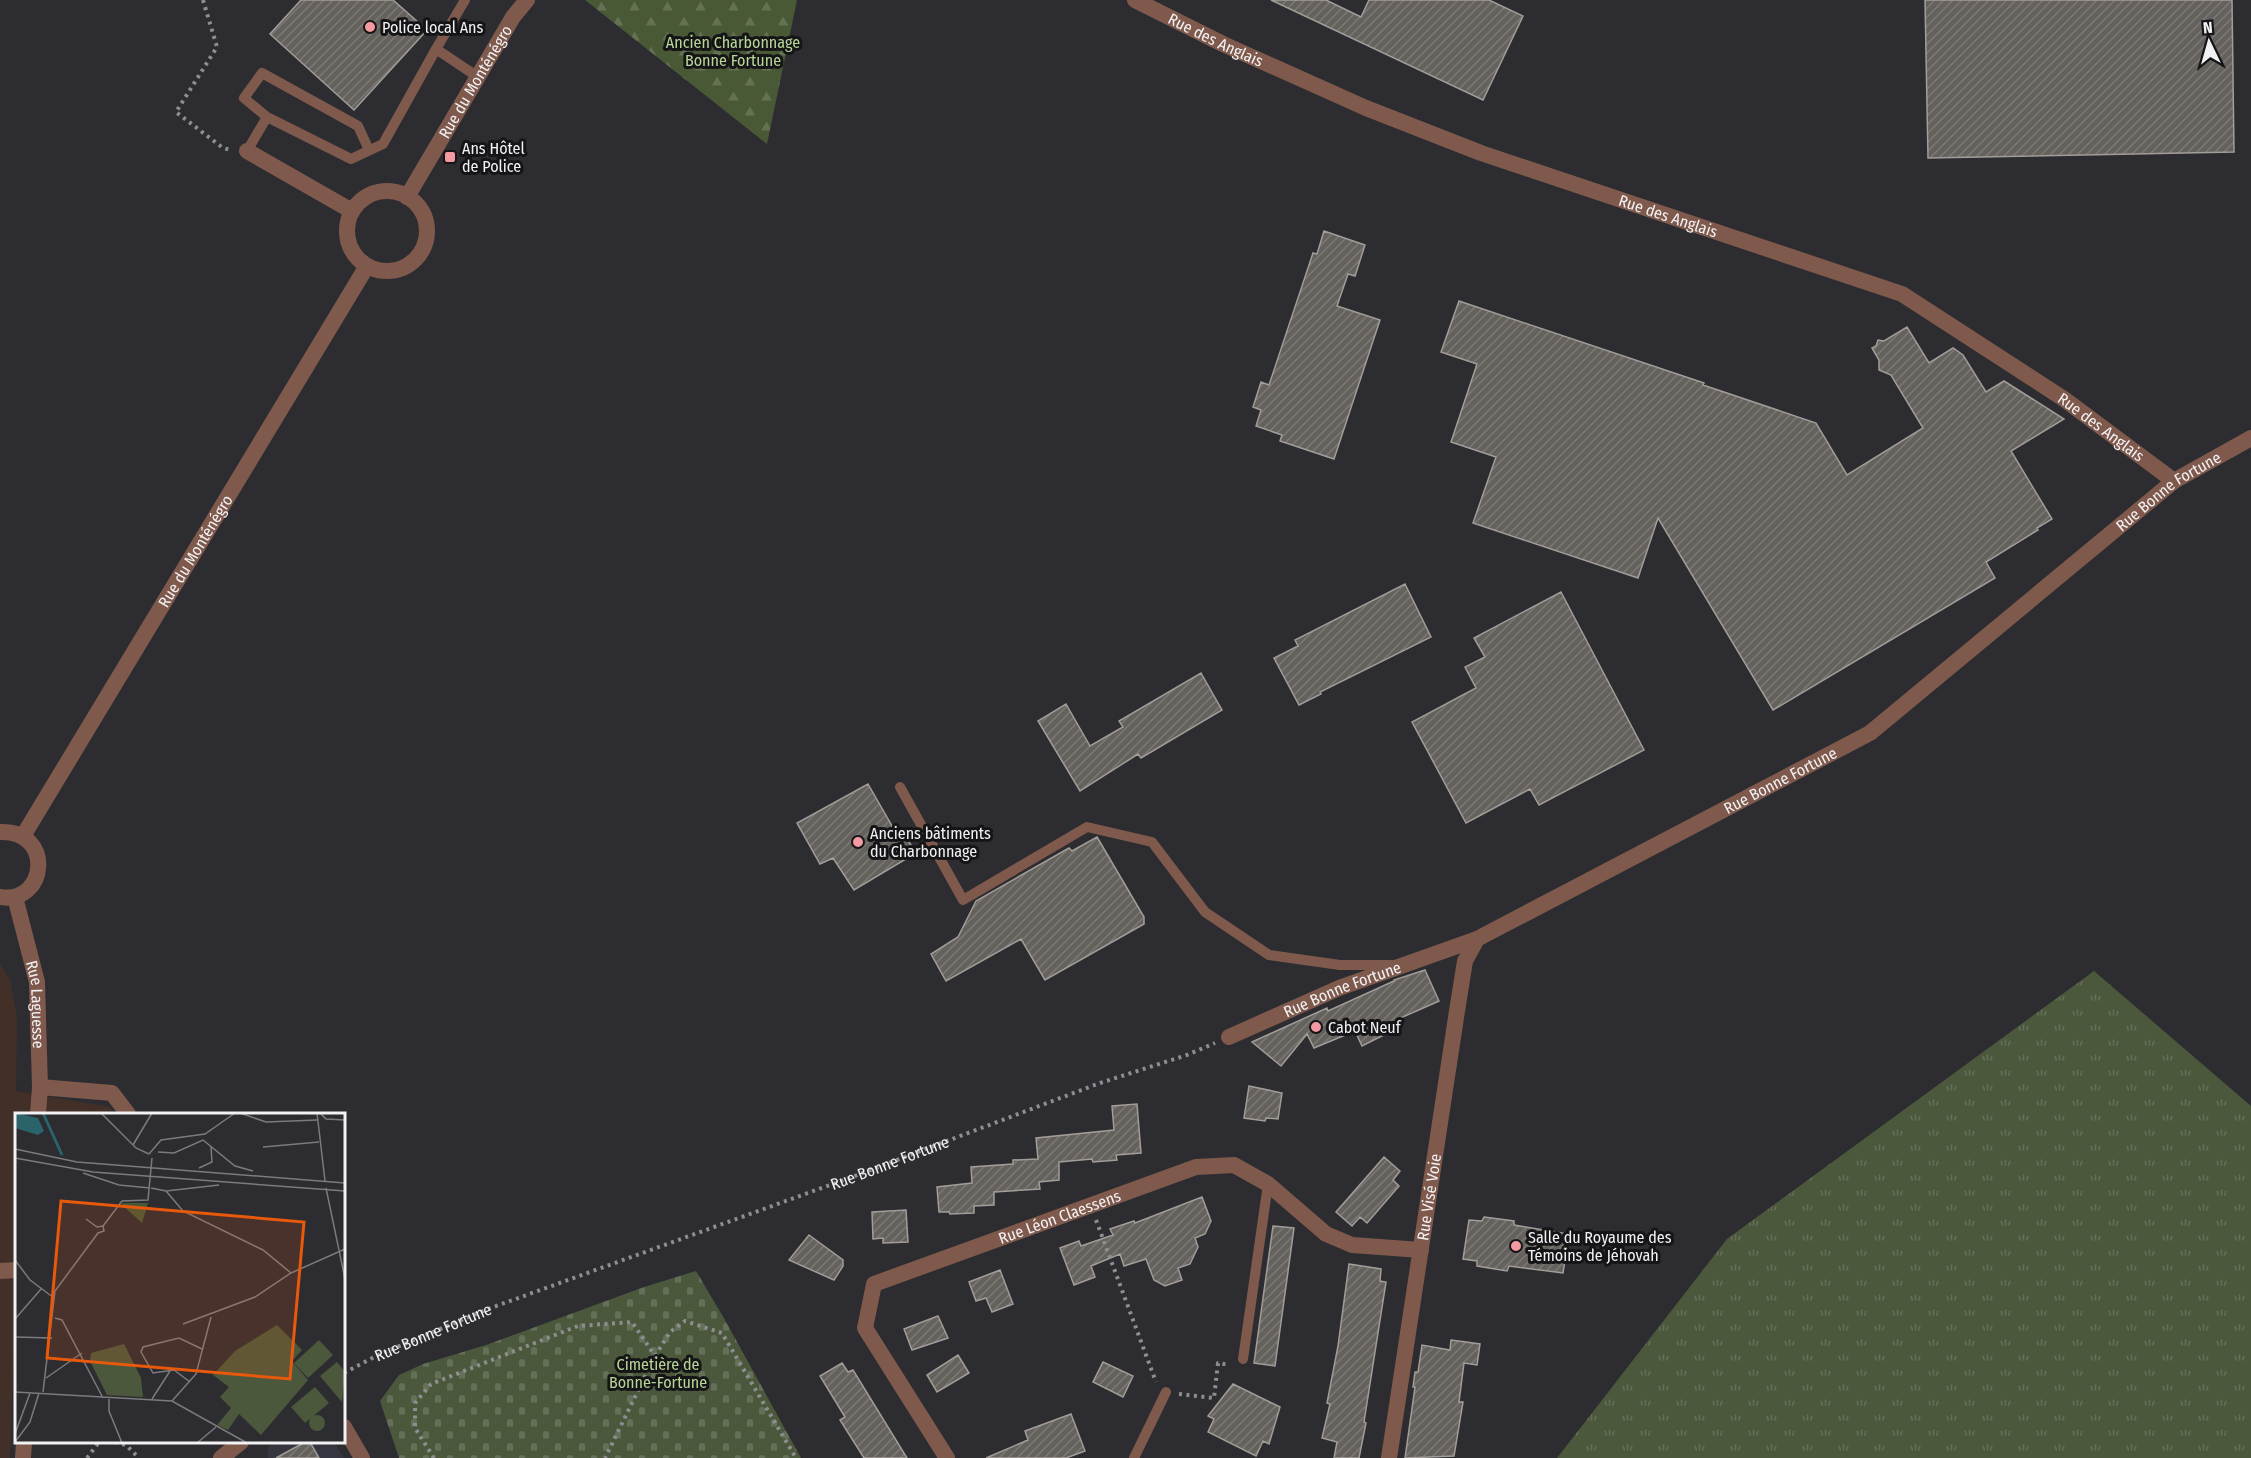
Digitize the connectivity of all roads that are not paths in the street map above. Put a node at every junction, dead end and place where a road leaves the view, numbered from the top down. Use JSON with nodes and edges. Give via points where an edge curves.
{"nodes":[{"id":1,"x":465,"y":0,"type":"edge"},
{"id":2,"x":527,"y":0,"type":"edge"},
{"id":3,"x":1136,"y":0,"type":"edge"},
{"id":4,"x":436,"y":49,"type":"junction"},
{"id":5,"x":478,"y":77,"type":"junction"},
{"id":6,"x":267,"y":117,"type":"junction"},
{"id":7,"x":369,"y":150,"type":"junction"},
{"id":8,"x":251,"y":154,"type":"joint"},
{"id":9,"x":407,"y":197,"type":"junction"},
{"id":10,"x":352,"y":211,"type":"junction"},
{"id":11,"x":367,"y":266,"type":"junction"},
{"id":12,"x":2251,"y":438,"type":"edge"},
{"id":13,"x":2174,"y":481,"type":"junction"},
{"id":14,"x":900,"y":787,"type":"dead end"},
{"id":15,"x":0,"y":832,"type":"edge"},
{"id":16,"x":23,"y":836,"type":"junction"},
{"id":17,"x":8,"y":897,"type":"edge"},
{"id":18,"x":1477,"y":939,"type":"junction"},
{"id":19,"x":1399,"y":965,"type":"junction"},
{"id":20,"x":1229,"y":1038,"type":"road end"},
{"id":21,"x":40,"y":1087,"type":"junction"},
{"id":22,"x":38,"y":1113,"type":"edge"},
{"id":23,"x":127,"y":1113,"type":"edge"},
{"id":24,"x":1268,"y":1184,"type":"junction"},
{"id":25,"x":1421,"y":1250,"type":"junction"},
{"id":26,"x":15,"y":1270,"type":"edge"},
{"id":27,"x":0,"y":1271,"type":"edge"},
{"id":28,"x":1243,"y":1359,"type":"road end"},
{"id":29,"x":1166,"y":1392,"type":"road end"},
{"id":30,"x":345,"y":1429,"type":"edge"},
{"id":31,"x":24,"y":1443,"type":"edge"},
{"id":32,"x":240,"y":1443,"type":"edge"},
{"id":33,"x":23,"y":1458,"type":"edge"},
{"id":34,"x":222,"y":1458,"type":"edge"},
{"id":35,"x":362,"y":1458,"type":"edge"},
{"id":36,"x":946,"y":1458,"type":"edge"},
{"id":37,"x":1134,"y":1458,"type":"edge"},
{"id":38,"x":1389,"y":1458,"type":"edge"}],
"edges":[{"from":1,"to":4,"type":"lane"},
{"from":2,"to":5,"type":"street","name":"Rue du Monténégro"},
{"from":3,"to":13,"type":"street","name":"Rue des Anglais","via":[[1264,63],[1481,153],[1902,294],[2064,399]]},
{"from":4,"to":5,"type":"lane"},
{"from":4,"to":7,"type":"lane","via":[[383,144]]},
{"from":5,"to":9,"type":"street","name":"Rue du Monténégro"},
{"from":6,"to":7,"type":"lane","via":[[351,159]]},
{"from":6,"to":7,"type":"lane","via":[[243,98],[262,73],[358,126]]},
{"from":6,"to":8,"type":"lane"},
{"from":8,"to":10,"type":"street"},
{"from":9,"to":10,"type":"street","via":[[380,192],[367,196]]},
{"from":9,"to":11,"type":"street","via":[[420,209],[426,222],[423,249],[415,260],[394,271]]},
{"from":10,"to":11,"type":"street","via":[[347,240],[353,253]]},
{"from":11,"to":16,"type":"street","name":"Rue du Monténégro"},
{"from":12,"to":13,"type":"street","name":"Rue Bonne Fortune"},
{"from":13,"to":18,"type":"street","name":"Rue Bonne Fortune","via":[[1870,733]]},
{"from":14,"to":19,"type":"lane","via":[[963,900],[1087,827],[1152,842],[1205,912],[1269,955],[1340,964]]},
{"from":15,"to":16,"type":"street","via":[[12,831]]},
{"from":16,"to":17,"type":"street","via":[[37,852],[38,874],[25,892]]},
{"from":17,"to":21,"type":"street","name":"Rue Laguesse","via":[[37,982]]},
{"from":18,"to":19,"type":"street","name":"Rue Bonne Fortune"},
{"from":18,"to":25,"type":"street","name":"Rue Visé Voie","via":[[1465,961]]},
{"from":19,"to":20,"type":"street","name":"Rue Bonne Fortune"},
{"from":21,"to":22,"type":"street","name":"Rue Laguesse"},
{"from":21,"to":23,"type":"street","via":[[112,1093]]},
{"from":24,"to":25,"type":"street","name":"Rue Léon Claessens","via":[[1335,1238],[1352,1245]]},
{"from":24,"to":28,"type":"lane"},
{"from":24,"to":36,"type":"street","name":"Rue Léon Claessens","via":[[1234,1165],[1196,1167],[874,1284],[865,1328]]},
{"from":25,"to":38,"type":"street","name":"Rue Visé Voie"},
{"from":26,"to":27,"type":"street"},
{"from":29,"to":37,"type":"lane"},
{"from":30,"to":35,"type":"street"},
{"from":31,"to":33,"type":"street"},
{"from":32,"to":34,"type":"street"}]}
